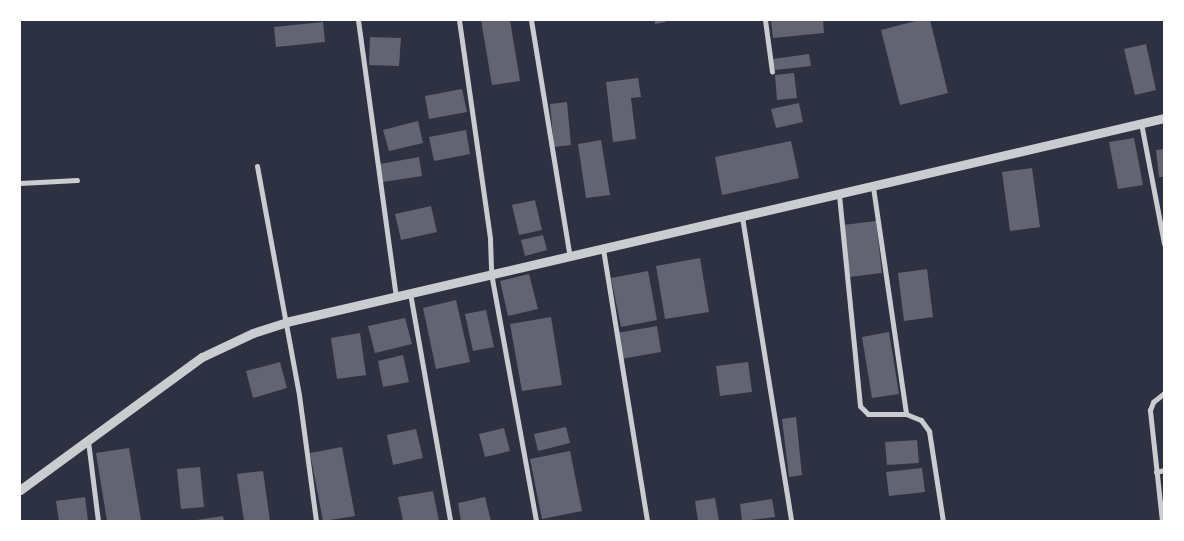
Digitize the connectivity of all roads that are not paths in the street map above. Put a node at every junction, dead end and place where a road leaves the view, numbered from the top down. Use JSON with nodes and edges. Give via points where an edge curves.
{"nodes":[{"id":1,"x":358,"y":20,"type":"edge"},
{"id":2,"x":459,"y":20,"type":"edge"},
{"id":3,"x":531,"y":20,"type":"edge"},
{"id":4,"x":765,"y":20,"type":"edge"},
{"id":5,"x":772,"y":72,"type":"dead end"},
{"id":6,"x":1164,"y":118,"type":"edge"},
{"id":7,"x":1141,"y":123,"type":"junction"},
{"id":8,"x":257,"y":166,"type":"dead end"},
{"id":9,"x":77,"y":180,"type":"dead end"},
{"id":10,"x":20,"y":183,"type":"edge"},
{"id":11,"x":873,"y":187,"type":"junction"},
{"id":12,"x":839,"y":195,"type":"junction"},
{"id":13,"x":742,"y":217,"type":"junction"},
{"id":14,"x":1162,"y":217,"type":"edge"},
{"id":15,"x":1164,"y":244,"type":"edge"},
{"id":16,"x":603,"y":249,"type":"junction"},
{"id":17,"x":570,"y":257,"type":"junction"},
{"id":18,"x":492,"y":273,"type":"junction"},
{"id":19,"x":410,"y":292,"type":"junction"},
{"id":20,"x":396,"y":296,"type":"junction"},
{"id":21,"x":286,"y":322,"type":"junction"},
{"id":22,"x":1164,"y":393,"type":"edge"},
{"id":23,"x":906,"y":414,"type":"junction"},
{"id":24,"x":88,"y":441,"type":"junction"},
{"id":25,"x":1164,"y":470,"type":"edge"},
{"id":26,"x":1156,"y":472,"type":"junction"},
{"id":27,"x":20,"y":490,"type":"edge"},
{"id":28,"x":98,"y":521,"type":"edge"},
{"id":29,"x":316,"y":521,"type":"edge"},
{"id":30,"x":450,"y":521,"type":"edge"},
{"id":31,"x":536,"y":521,"type":"edge"},
{"id":32,"x":647,"y":521,"type":"edge"},
{"id":33,"x":791,"y":521,"type":"edge"},
{"id":34,"x":943,"y":521,"type":"edge"},
{"id":35,"x":1162,"y":521,"type":"edge"}],
"edges":[{"from":1,"to":20,"type":"street"},
{"from":2,"to":18,"type":"street"},
{"from":3,"to":17,"type":"street"},
{"from":4,"to":5,"type":"street"},
{"from":6,"to":7,"type":"street"},
{"from":7,"to":11,"type":"street"},
{"from":7,"to":14,"type":"street"},
{"from":8,"to":21,"type":"street"},
{"from":9,"to":10,"type":"street"},
{"from":11,"to":12,"type":"street"},
{"from":11,"to":23,"type":"street"},
{"from":12,"to":13,"type":"street"},
{"from":12,"to":23,"type":"street","via":[[860,406],[868,414]]},
{"from":13,"to":16,"type":"street"},
{"from":13,"to":33,"type":"street"},
{"from":14,"to":15,"type":"street"},
{"from":16,"to":17,"type":"street"},
{"from":16,"to":32,"type":"street"},
{"from":17,"to":18,"type":"street"},
{"from":18,"to":19,"type":"street"},
{"from":18,"to":31,"type":"street"},
{"from":19,"to":20,"type":"street"},
{"from":19,"to":30,"type":"street"},
{"from":20,"to":21,"type":"street"},
{"from":21,"to":24,"type":"street","via":[[253,333],[202,357]]},
{"from":21,"to":29,"type":"street"},
{"from":22,"to":26,"type":"street","via":[[1153,402],[1150,410]]},
{"from":23,"to":34,"type":"street","via":[[921,420],[929,431]]},
{"from":24,"to":27,"type":"street"},
{"from":24,"to":28,"type":"street"},
{"from":25,"to":26,"type":"street"},
{"from":26,"to":35,"type":"street"}]}
